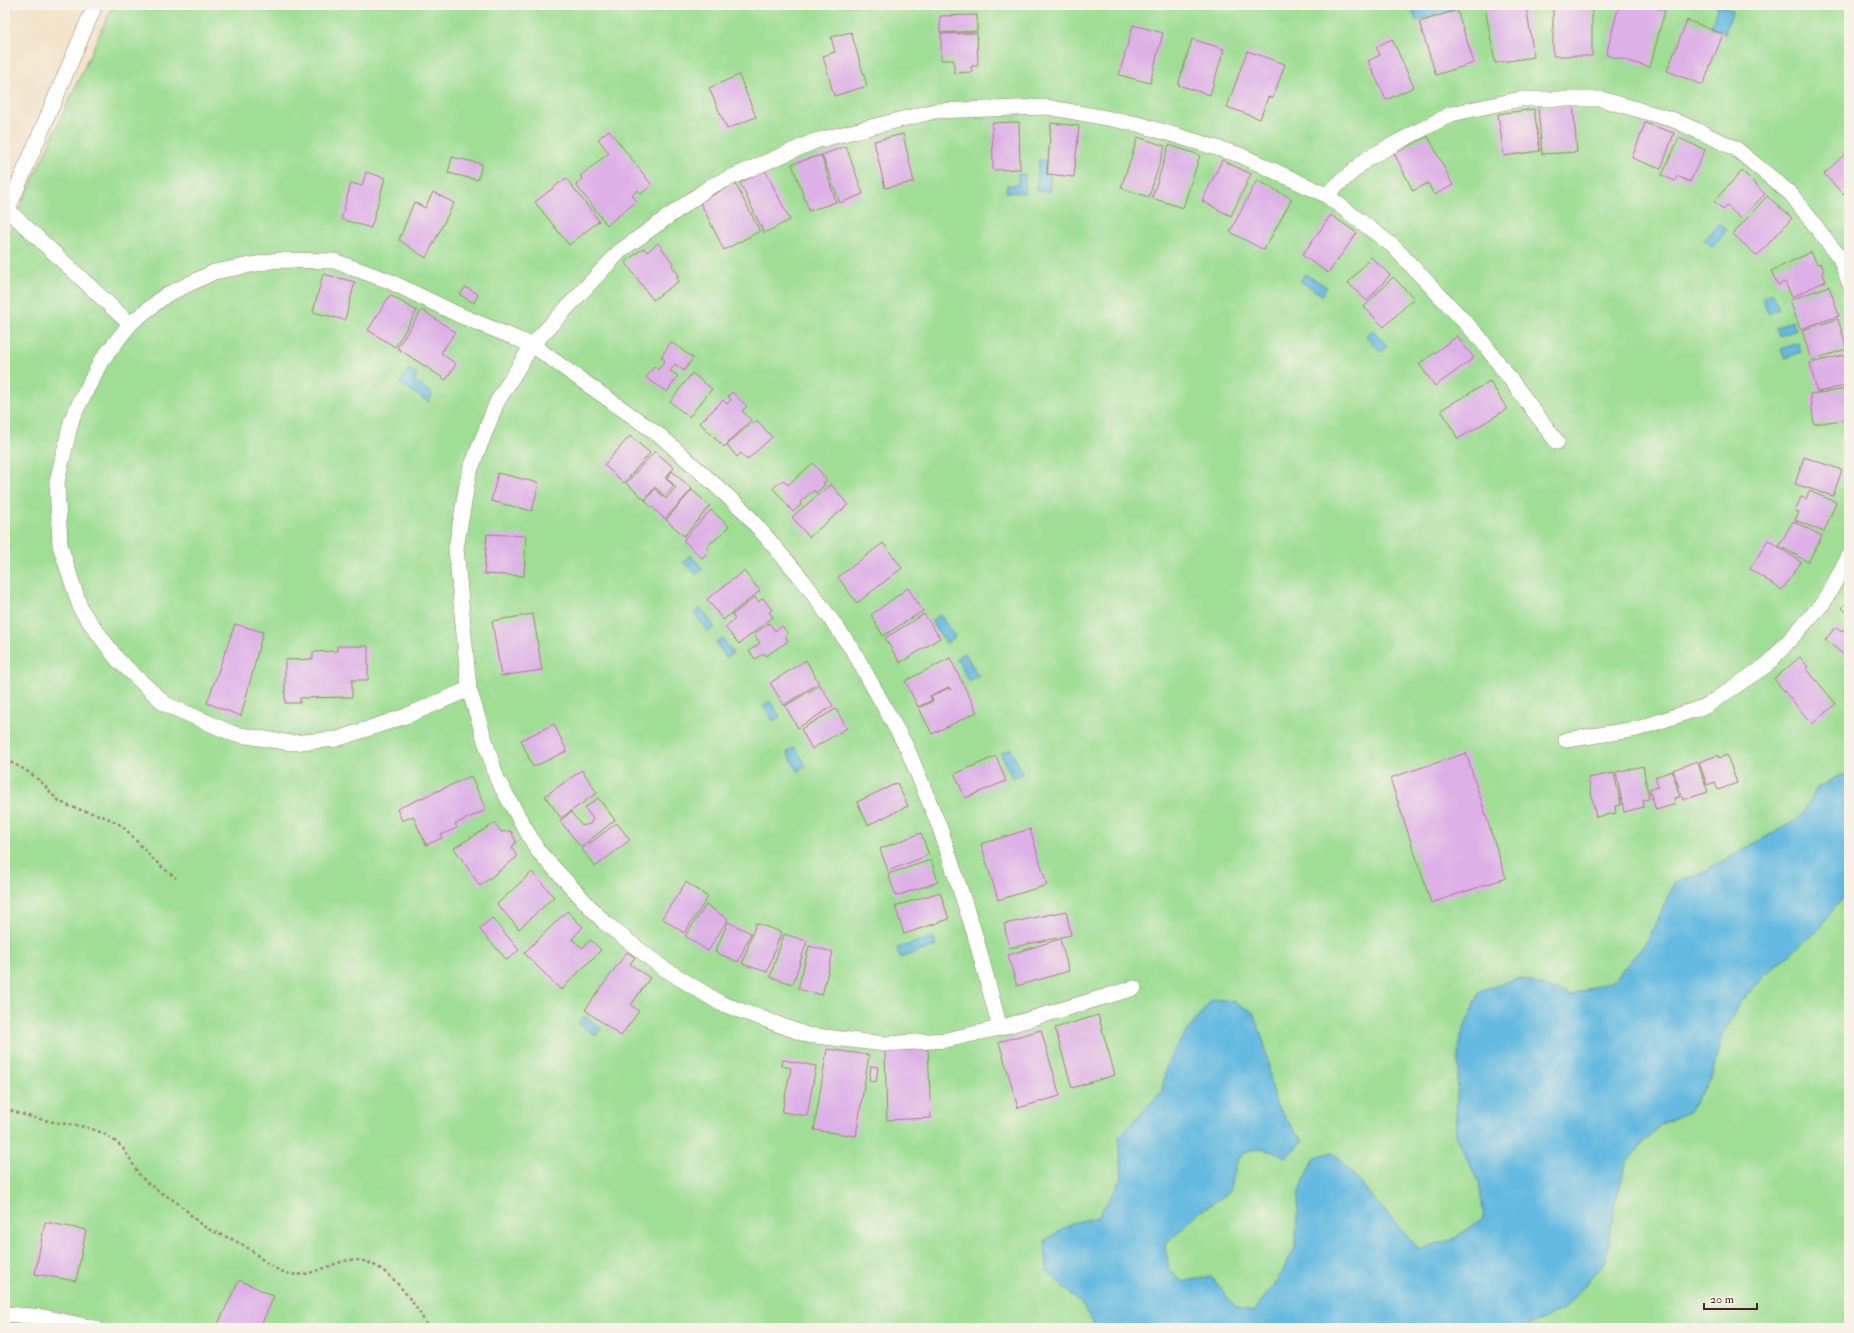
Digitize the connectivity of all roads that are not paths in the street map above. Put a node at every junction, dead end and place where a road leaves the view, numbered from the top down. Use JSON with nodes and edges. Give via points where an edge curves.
{"nodes":[{"id":1,"x":95,"y":5,"type":"edge"},
{"id":2,"x":1326,"y":195,"type":"junction"},
{"id":3,"x":6,"y":213,"type":"edge"},
{"id":4,"x":1849,"y":282,"type":"edge"},
{"id":5,"x":130,"y":324,"type":"junction"},
{"id":6,"x":532,"y":345,"type":"junction"},
{"id":7,"x":1557,"y":442,"type":"dead end"},
{"id":8,"x":1849,"y":556,"type":"edge"},
{"id":9,"x":469,"y":689,"type":"junction"},
{"id":10,"x":1566,"y":740,"type":"dead end"},
{"id":11,"x":1134,"y":988,"type":"dead end"},
{"id":12,"x":1000,"y":1028,"type":"junction"},
{"id":13,"x":5,"y":1314,"type":"edge"},
{"id":14,"x":95,"y":1328,"type":"edge"}],
"edges":[{"from":1,"to":3,"type":"street"},
{"from":2,"to":4,"type":"street","via":[[1368,158],[1451,114],[1521,99],[1601,99],[1674,120],[1735,148],[1792,194],[1840,258]]},
{"from":2,"to":6,"type":"street","via":[[1240,155],[1138,124],[1047,107],[935,111],[815,141],[712,186],[620,250]]},
{"from":2,"to":7,"type":"street","via":[[1393,246],[1479,337]]},
{"from":3,"to":5,"type":"street"},
{"from":5,"to":6,"type":"street","via":[[166,295],[214,272],[277,260],[334,261],[388,281],[459,315]]},
{"from":5,"to":9,"type":"street","via":[[101,361],[72,418],[56,482],[60,545],[81,610],[117,660],[166,704],[234,734],[291,743],[337,739],[406,716]]},
{"from":6,"to":9,"type":"street","via":[[497,402],[469,473],[456,548]]},
{"from":6,"to":12,"type":"street","via":[[663,438],[744,511],[803,580],[854,652],[906,748],[940,828],[975,935]]},
{"from":8,"to":10,"type":"street","via":[[1824,602],[1768,664],[1706,706],[1637,729]]},
{"from":9,"to":12,"type":"street","via":[[497,779],[538,851],[604,922],[660,966],[720,1003],[807,1035],[885,1044],[946,1040]]},
{"from":11,"to":12,"type":"street"},
{"from":13,"to":14,"type":"street","via":[[43,1317]]}]}
